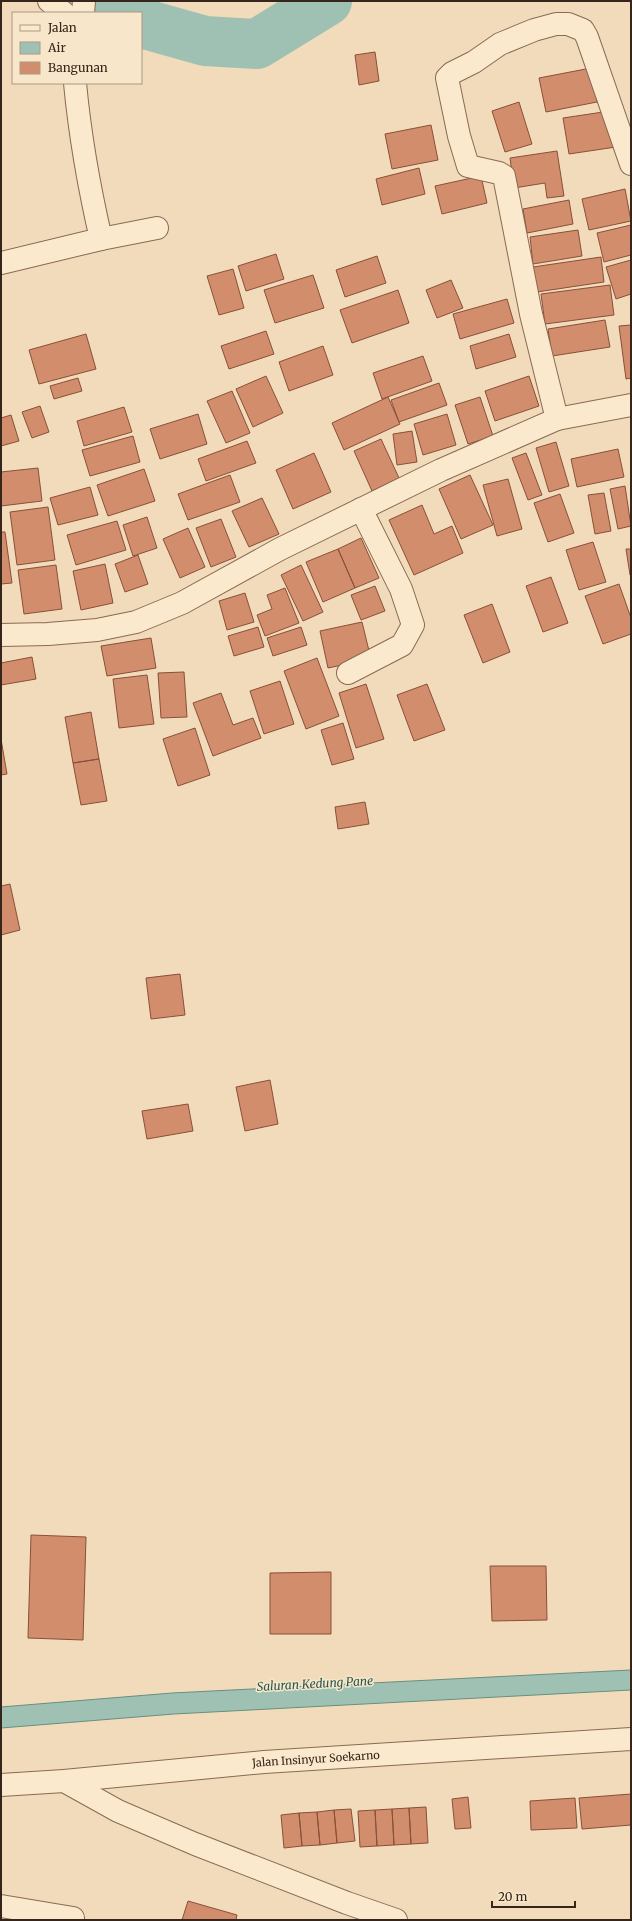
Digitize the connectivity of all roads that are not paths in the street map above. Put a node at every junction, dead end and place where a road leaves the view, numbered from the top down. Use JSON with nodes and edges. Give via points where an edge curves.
{"nodes":[{"id":1,"x":49,"y":1,"type":"edge"},
{"id":2,"x":84,"y":1,"type":"edge"},
{"id":3,"x":63,"y":12,"type":"edge"},
{"id":4,"x":83,"y":12,"type":"edge"},
{"id":5,"x":75,"y":84,"type":"edge"},
{"id":6,"x":631,"y":164,"type":"edge"},
{"id":7,"x":157,"y":228,"type":"dead end"},
{"id":8,"x":101,"y":239,"type":"junction"},
{"id":9,"x":1,"y":263,"type":"edge"},
{"id":10,"x":631,"y":406,"type":"edge"},
{"id":11,"x":558,"y":419,"type":"junction"},
{"id":12,"x":361,"y":509,"type":"junction"},
{"id":13,"x":1,"y":635,"type":"edge"},
{"id":14,"x":348,"y":673,"type":"dead end"},
{"id":15,"x":631,"y":1739,"type":"edge"},
{"id":16,"x":64,"y":1781,"type":"junction"},
{"id":17,"x":1,"y":1785,"type":"edge"},
{"id":18,"x":1,"y":1906,"type":"edge"},
{"id":19,"x":73,"y":1918,"type":"dead end"},
{"id":20,"x":396,"y":1920,"type":"edge"}],
"edges":[{"from":1,"to":3,"type":"street"},
{"from":2,"to":4,"type":"street"},
{"from":5,"to":8,"type":"street","via":[[90,194]]},
{"from":6,"to":11,"type":"street","via":[[588,37],[577,26],[556,24],[513,37],[447,78],[468,166],[504,176],[531,314]]},
{"from":7,"to":8,"type":"street"},
{"from":8,"to":9,"type":"street"},
{"from":10,"to":11,"type":"street"},
{"from":11,"to":12,"type":"street","via":[[441,470]]},
{"from":12,"to":13,"type":"street","via":[[182,603],[136,622],[97,630]]},
{"from":12,"to":14,"type":"street","via":[[401,589],[413,625],[402,645]]},
{"from":15,"to":16,"type":"street","name":"Jalan Insinyur Soekarno","via":[[264,1762]]},
{"from":16,"to":17,"type":"street","name":"Jalan Insinyur Soekarno"},
{"from":16,"to":20,"type":"street","via":[[118,1811],[195,1844]]},
{"from":18,"to":19,"type":"street"}]}
